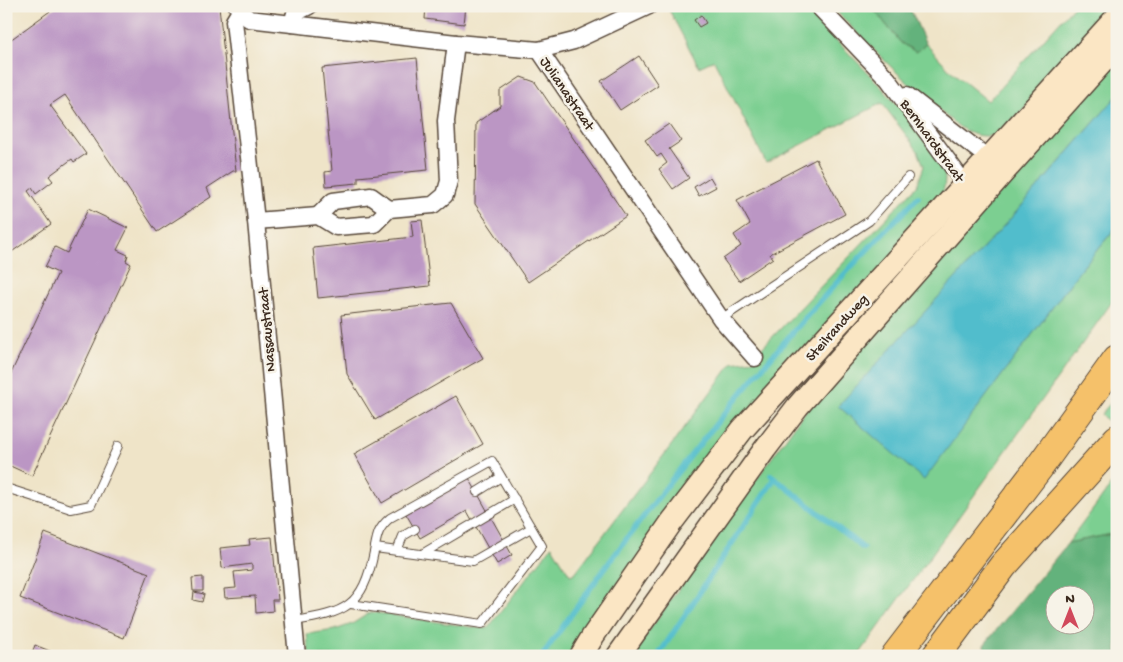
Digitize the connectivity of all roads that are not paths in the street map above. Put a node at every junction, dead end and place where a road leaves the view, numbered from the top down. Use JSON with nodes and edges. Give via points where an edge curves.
{"nodes":[{"id":1,"x":309,"y":6,"type":"edge"},
{"id":2,"x":649,"y":6,"type":"edge"},
{"id":3,"x":818,"y":6,"type":"edge"},
{"id":4,"x":238,"y":9,"type":"edge"},
{"id":5,"x":1117,"y":17,"type":"edge"},
{"id":6,"x":292,"y":24,"type":"junction"},
{"id":7,"x":456,"y":43,"type":"junction"},
{"id":8,"x":1117,"y":46,"type":"edge"},
{"id":9,"x":539,"y":50,"type":"junction"},
{"id":10,"x":888,"y":79,"type":"junction"},
{"id":11,"x":995,"y":166,"type":"junction"},
{"id":12,"x":908,"y":177,"type":"dead end"},
{"id":13,"x":972,"y":191,"type":"junction"},
{"id":14,"x":389,"y":209,"type":"junction"},
{"id":15,"x":318,"y":216,"type":"junction"},
{"id":16,"x":256,"y":221,"type":"junction"},
{"id":17,"x":721,"y":319,"type":"junction"},
{"id":18,"x":755,"y":358,"type":"dead end"},
{"id":19,"x":1117,"y":359,"type":"edge"},
{"id":20,"x":1117,"y":439,"type":"edge"},
{"id":21,"x":118,"y":446,"type":"dead end"},
{"id":22,"x":501,"y":477,"type":"junction"},
{"id":23,"x":6,"y":488,"type":"edge"},
{"id":24,"x":477,"y":492,"type":"dead end"},
{"id":25,"x":514,"y":499,"type":"junction"},
{"id":26,"x":531,"y":528,"type":"junction"},
{"id":27,"x":415,"y":529,"type":"dead end"},
{"id":28,"x":375,"y":548,"type":"junction"},
{"id":29,"x":397,"y":552,"type":"junction"},
{"id":30,"x":421,"y":555,"type":"junction"},
{"id":31,"x":351,"y":604,"type":"junction"},
{"id":32,"x":294,"y":621,"type":"junction"},
{"id":33,"x":297,"y":656,"type":"edge"},
{"id":34,"x":581,"y":656,"type":"edge"},
{"id":35,"x":618,"y":656,"type":"edge"},
{"id":36,"x":895,"y":656,"type":"edge"},
{"id":37,"x":936,"y":656,"type":"edge"}],
"edges":[{"from":1,"to":6,"type":"street","via":[[296,13]]},
{"from":2,"to":9,"type":"street","via":[[574,41]]},
{"from":3,"to":10,"type":"street","name":"Bernhardstraat"},
{"from":4,"to":6,"type":"street","name":"Julianastraat","via":[[249,19]]},
{"from":4,"to":16,"type":"street","name":"Nassaustraat","via":[[234,21]]},
{"from":5,"to":11,"type":"main road","name":"Steilrandweg"},
{"from":6,"to":7,"type":"street","name":"Julianastraat"},
{"from":7,"to":9,"type":"street","name":"Julianastraat"},
{"from":7,"to":14,"type":"street","via":[[446,121],[448,181],[445,195],[433,205]]},
{"from":8,"to":11,"type":"main road","name":"Steilrandweg"},
{"from":9,"to":17,"type":"street","name":"Julianastraat"},
{"from":10,"to":11,"type":"street","name":"Bernhardstraat"},
{"from":10,"to":13,"type":"street","name":"Bernhardstraat"},
{"from":11,"to":13,"type":"main road","name":"Steilrandweg"},
{"from":12,"to":17,"type":"lane","via":[[869,221]]},
{"from":13,"to":34,"type":"main road","name":"Steilrandweg","via":[[742,430],[671,523]]},
{"from":13,"to":35,"type":"main road","name":"Steilrandweg","via":[[798,406]]},
{"from":14,"to":15,"type":"street","via":[[374,224],[336,227]]},
{"from":14,"to":15,"type":"street","via":[[371,196],[333,200]]},
{"from":15,"to":16,"type":"street"},
{"from":16,"to":32,"type":"street","name":"Nassaustraat"},
{"from":17,"to":18,"type":"street","name":"Julianastraat"},
{"from":19,"to":36,"type":"highway","via":[[1038,469]]},
{"from":20,"to":37,"type":"highway","via":[[1003,566]]},
{"from":21,"to":23,"type":"lane","via":[[91,506],[71,510]]},
{"from":22,"to":24,"type":"lane"},
{"from":22,"to":25,"type":"lane"},
{"from":22,"to":28,"type":"lane","via":[[492,461],[390,518],[379,530]]},
{"from":25,"to":26,"type":"lane"},
{"from":25,"to":30,"type":"lane"},
{"from":26,"to":30,"type":"lane","via":[[473,561]]},
{"from":26,"to":31,"type":"lane","via":[[542,546],[482,624]]},
{"from":27,"to":29,"type":"lane","via":[[403,536]]},
{"from":28,"to":29,"type":"lane"},
{"from":28,"to":31,"type":"lane","via":[[365,584]]},
{"from":29,"to":30,"type":"lane"},
{"from":31,"to":32,"type":"lane","via":[[326,616]]},
{"from":32,"to":33,"type":"street","name":"Nassaustraat"}]}
